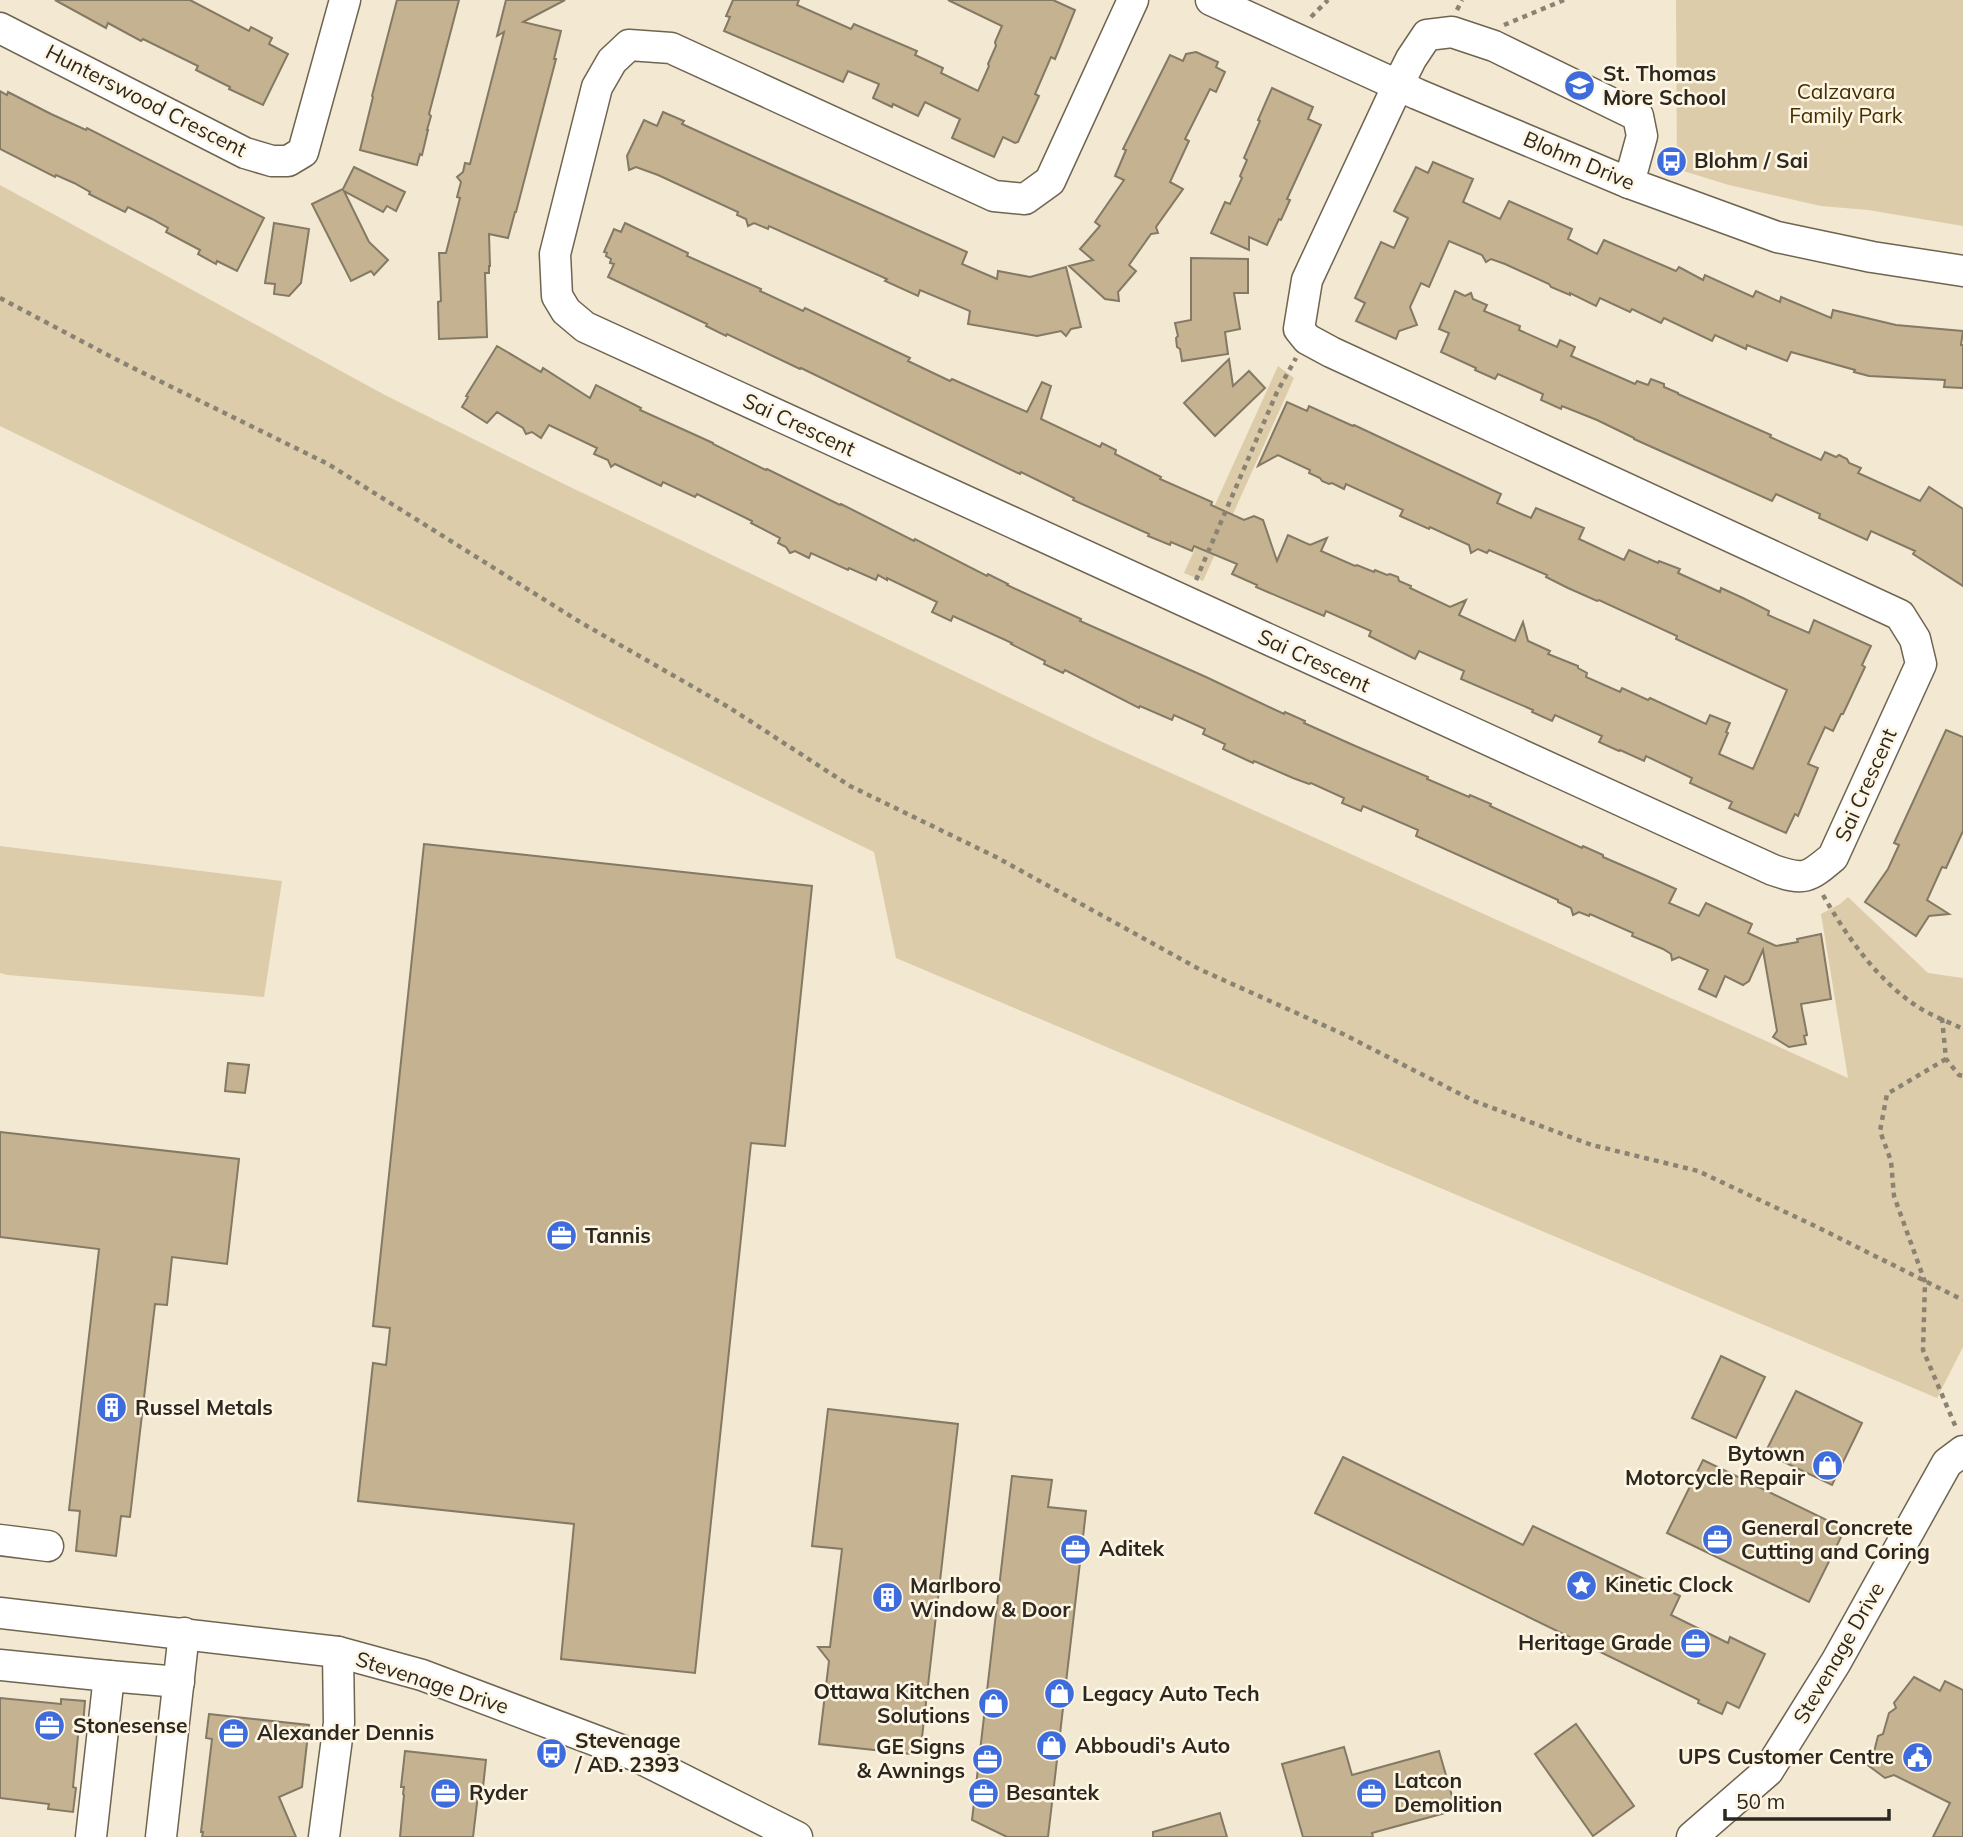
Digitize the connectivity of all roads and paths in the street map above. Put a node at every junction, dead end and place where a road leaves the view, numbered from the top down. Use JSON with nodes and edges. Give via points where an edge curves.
{"nodes":[{"id":1,"x":345,"y":0,"type":"edge"},
{"id":2,"x":1133,"y":0,"type":"edge"},
{"id":3,"x":1211,"y":0,"type":"edge"},
{"id":4,"x":1328,"y":0,"type":"edge"},
{"id":5,"x":1564,"y":0,"type":"edge"},
{"id":6,"x":1311,"y":17,"type":"dead end"},
{"id":7,"x":0,"y":28,"type":"edge"},
{"id":8,"x":1494,"y":46,"type":"junction"},
{"id":9,"x":1398,"y":85,"type":"junction"},
{"id":10,"x":1629,"y":183,"type":"junction"},
{"id":11,"x":1963,"y":271,"type":"edge"},
{"id":12,"x":0,"y":298,"type":"edge"},
{"id":13,"x":1307,"y":339,"type":"junction"},
{"id":14,"x":1186,"y":602,"type":"junction"},
{"id":15,"x":1812,"y":875,"type":"junction"},
{"id":16,"x":1942,"y":1018,"type":"junction"},
{"id":17,"x":1963,"y":1028,"type":"edge"},
{"id":18,"x":1946,"y":1059,"type":"junction"},
{"id":19,"x":1963,"y":1076,"type":"edge"},
{"id":20,"x":1925,"y":1282,"type":"junction"},
{"id":21,"x":1963,"y":1300,"type":"edge"},
{"id":22,"x":1960,"y":1441,"type":"edge"},
{"id":23,"x":0,"y":1539,"type":"edge"},
{"id":24,"x":48,"y":1546,"type":"dead end"},
{"id":25,"x":0,"y":1613,"type":"edge"},
{"id":26,"x":184,"y":1633,"type":"junction"},
{"id":27,"x":338,"y":1652,"type":"junction"},
{"id":28,"x":0,"y":1665,"type":"edge"},
{"id":29,"x":108,"y":1676,"type":"junction"},
{"id":30,"x":179,"y":1682,"type":"junction"},
{"id":31,"x":91,"y":1837,"type":"edge"},
{"id":32,"x":161,"y":1837,"type":"edge"},
{"id":33,"x":324,"y":1837,"type":"edge"},
{"id":34,"x":797,"y":1837,"type":"edge"},
{"id":35,"x":1692,"y":1837,"type":"edge"}],
"edges":[{"from":1,"to":7,"type":"street","name":"Hunterswood Crescent","via":[[303,152],[288,161],[244,153]]},
{"from":2,"to":14,"type":"street","name":"Sai Crescent","via":[[1050,181],[1025,199],[993,196],[671,48],[629,45],[612,61],[597,87],[555,254],[557,296],[585,327]]},
{"from":3,"to":9,"type":"street","name":"Blohm Drive"},
{"from":4,"to":6,"type":"path"},
{"from":5,"to":8,"type":"path","via":[[1505,23]]},
{"from":8,"to":9,"type":"street","via":[[1451,32],[1427,35]]},
{"from":8,"to":10,"type":"street","via":[[1638,117],[1642,136]]},
{"from":9,"to":10,"type":"street","name":"Blohm Drive"},
{"from":9,"to":13,"type":"street","via":[[1307,280],[1299,329]]},
{"from":10,"to":11,"type":"street","name":"Blohm Drive","via":[[1777,237]]},
{"from":12,"to":20,"type":"path","via":[[328,464],[850,786],[996,857],[1199,969],[1343,1034],[1474,1101],[1592,1145],[1698,1171]]},
{"from":13,"to":14,"type":"path","via":[[1277,392]]},
{"from":13,"to":15,"type":"street","name":"Sai Crescent","via":[[1900,615],[1915,639],[1921,664],[1833,857]]},
{"from":14,"to":15,"type":"street","name":"Sai Crescent","via":[[1773,870],[1794,877]]},
{"from":15,"to":16,"type":"path","via":[[1876,973],[1919,1008]]},
{"from":16,"to":17,"type":"path"},
{"from":16,"to":18,"type":"path"},
{"from":18,"to":19,"type":"path"},
{"from":18,"to":20,"type":"path","via":[[1887,1094],[1880,1131],[1891,1161],[1894,1196]]},
{"from":20,"to":21,"type":"path"},
{"from":20,"to":22,"type":"path","via":[[1923,1350]]},
{"from":22,"to":35,"type":"street","name":"Stevenage Drive","via":[[1836,1662],[1768,1772]]},
{"from":23,"to":24,"type":"street"},
{"from":25,"to":26,"type":"street","name":"Stevenage Drive"},
{"from":26,"to":27,"type":"street","name":"Stevenage Drive"},
{"from":26,"to":30,"type":"street"},
{"from":27,"to":33,"type":"street","via":[[339,1723]]},
{"from":27,"to":34,"type":"street","name":"Stevenage Drive","via":[[422,1675],[634,1755]]},
{"from":28,"to":29,"type":"street"},
{"from":29,"to":30,"type":"street"},
{"from":29,"to":31,"type":"street"},
{"from":30,"to":32,"type":"street"}]}
